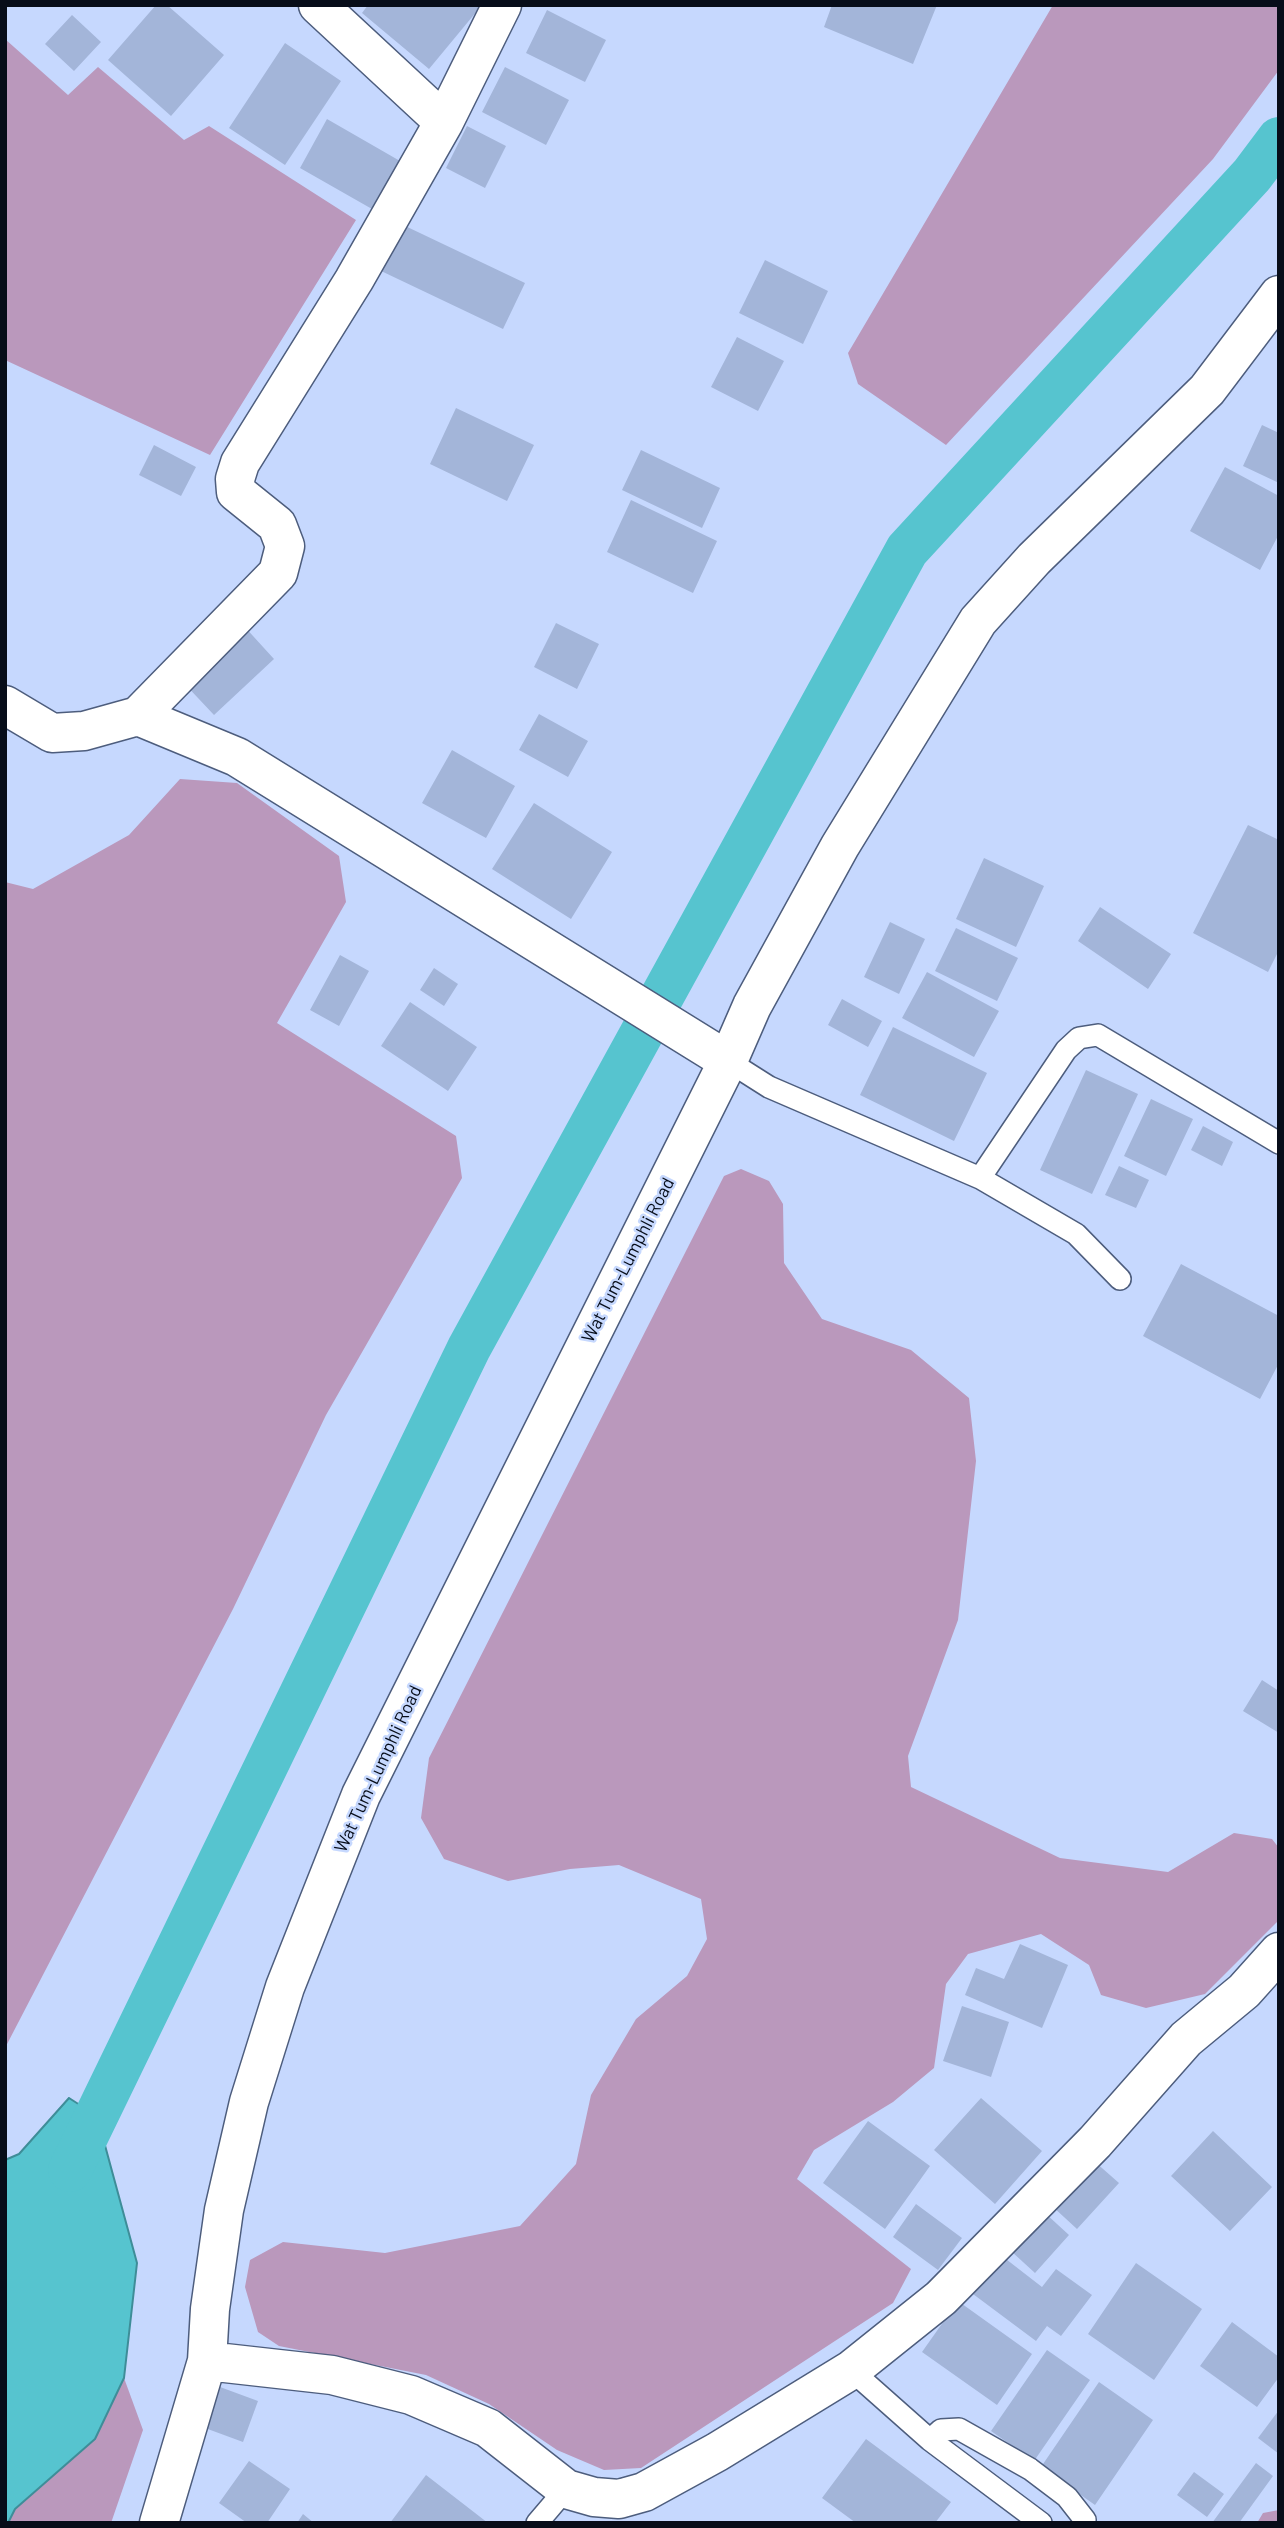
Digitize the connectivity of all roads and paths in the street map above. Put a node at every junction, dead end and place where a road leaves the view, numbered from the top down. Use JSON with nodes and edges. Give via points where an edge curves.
{"nodes":[{"id":1,"x":318,"y":5,"type":"edge"},
{"id":2,"x":502,"y":5,"type":"edge"},
{"id":3,"x":444,"y":122,"type":"junction"},
{"id":4,"x":1279,"y":295,"type":"edge"},
{"id":5,"x":5,"y":705,"type":"edge"},
{"id":6,"x":138,"y":716,"type":"junction"},
{"id":7,"x":714,"y":1053,"type":"junction"},
{"id":8,"x":1279,"y":1143,"type":"edge"},
{"id":9,"x":980,"y":1178,"type":"junction"},
{"id":10,"x":1119,"y":1279,"type":"dead end"},
{"id":11,"x":1279,"y":1952,"type":"edge"},
{"id":12,"x":207,"y":2361,"type":"junction"},
{"id":13,"x":850,"y":2370,"type":"junction"},
{"id":14,"x":930,"y":2440,"type":"junction"},
{"id":15,"x":566,"y":2489,"type":"junction"},
{"id":16,"x":159,"y":2523,"type":"edge"},
{"id":17,"x":537,"y":2523,"type":"edge"},
{"id":18,"x":1041,"y":2523,"type":"edge"},
{"id":19,"x":1084,"y":2523,"type":"edge"}],
"edges":[{"from":1,"to":3,"type":"street"},
{"from":2,"to":3,"type":"street"},
{"from":3,"to":6,"type":"street","via":[[354,280],[240,463],[236,492],[277,525],[285,547],[278,573]]},
{"from":4,"to":7,"type":"street","name":"Wat Tum-Lumphli Road","via":[[1207,390],[1034,559],[978,621],[840,846],[752,1006]]},
{"from":5,"to":6,"type":"street","via":[[52,733],[83,731]]},
{"from":6,"to":7,"type":"street","via":[[237,757]]},
{"from":7,"to":9,"type":"lane","via":[[769,1087]]},
{"from":7,"to":12,"type":"street","name":"Wat Tum-Lumphli Road","via":[[361,1795],[285,1987],[249,2102],[224,2210]]},
{"from":8,"to":9,"type":"lane","via":[[1098,1035],[1079,1038],[1066,1050]]},
{"from":9,"to":10,"type":"lane","via":[[1076,1234]]},
{"from":11,"to":13,"type":"street","via":[[1244,1991],[1186,2039],[1095,2142],[941,2298]]},
{"from":12,"to":15,"type":"street","via":[[332,2375],[411,2395],[488,2428]]},
{"from":12,"to":16,"type":"street","name":"Wat Tum-Lumphli Road"},
{"from":13,"to":14,"type":"lane"},
{"from":13,"to":15,"type":"street","via":[[644,2492],[619,2499]]},
{"from":14,"to":18,"type":"lane"},
{"from":14,"to":19,"type":"lane","via":[[941,2430],[959,2428],[1030,2469],[1067,2497]]},
{"from":15,"to":17,"type":"lane"}]}
